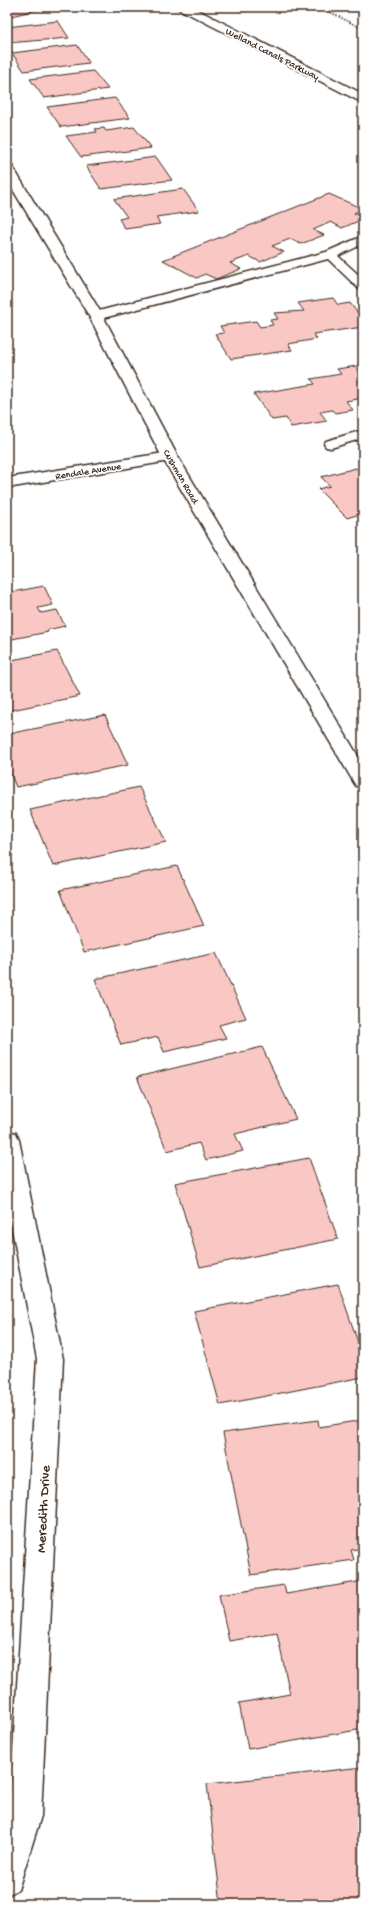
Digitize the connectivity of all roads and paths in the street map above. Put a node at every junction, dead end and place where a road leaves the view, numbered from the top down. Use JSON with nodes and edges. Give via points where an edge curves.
{"nodes":[{"id":1,"x":183,"y":7,"type":"edge"},
{"id":2,"x":320,"y":7,"type":"edge"},
{"id":3,"x":363,"y":29,"type":"edge"},
{"id":4,"x":363,"y":99,"type":"edge"},
{"id":5,"x":7,"y":168,"type":"edge"},
{"id":6,"x":363,"y":240,"type":"edge"},
{"id":7,"x":330,"y":255,"type":"junction"},
{"id":8,"x":363,"y":286,"type":"edge"},
{"id":9,"x":96,"y":316,"type":"junction"},
{"id":10,"x":363,"y":434,"type":"edge"},
{"id":11,"x":331,"y":444,"type":"dead end"},
{"id":12,"x":170,"y":457,"type":"junction"},
{"id":13,"x":7,"y":483,"type":"edge"},
{"id":14,"x":363,"y":781,"type":"edge"},
{"id":15,"x":7,"y":1140,"type":"edge"},
{"id":16,"x":7,"y":1879,"type":"edge"}],
"edges":[{"from":1,"to":4,"type":"street","name":"Welland Canals Parkway"},
{"from":2,"to":3,"type":"path"},
{"from":5,"to":9,"type":"street","name":"Cushman Road"},
{"from":6,"to":7,"type":"lane"},
{"from":7,"to":8,"type":"lane"},
{"from":7,"to":9,"type":"lane"},
{"from":9,"to":12,"type":"street","name":"Cushman Road"},
{"from":10,"to":11,"type":"lane"},
{"from":12,"to":13,"type":"street","name":"Rendale Avenue"},
{"from":12,"to":14,"type":"street","name":"Cushman Road"},
{"from":15,"to":16,"type":"street","name":"Meredith Drive","via":[[50,1359],[25,1816]]}]}
